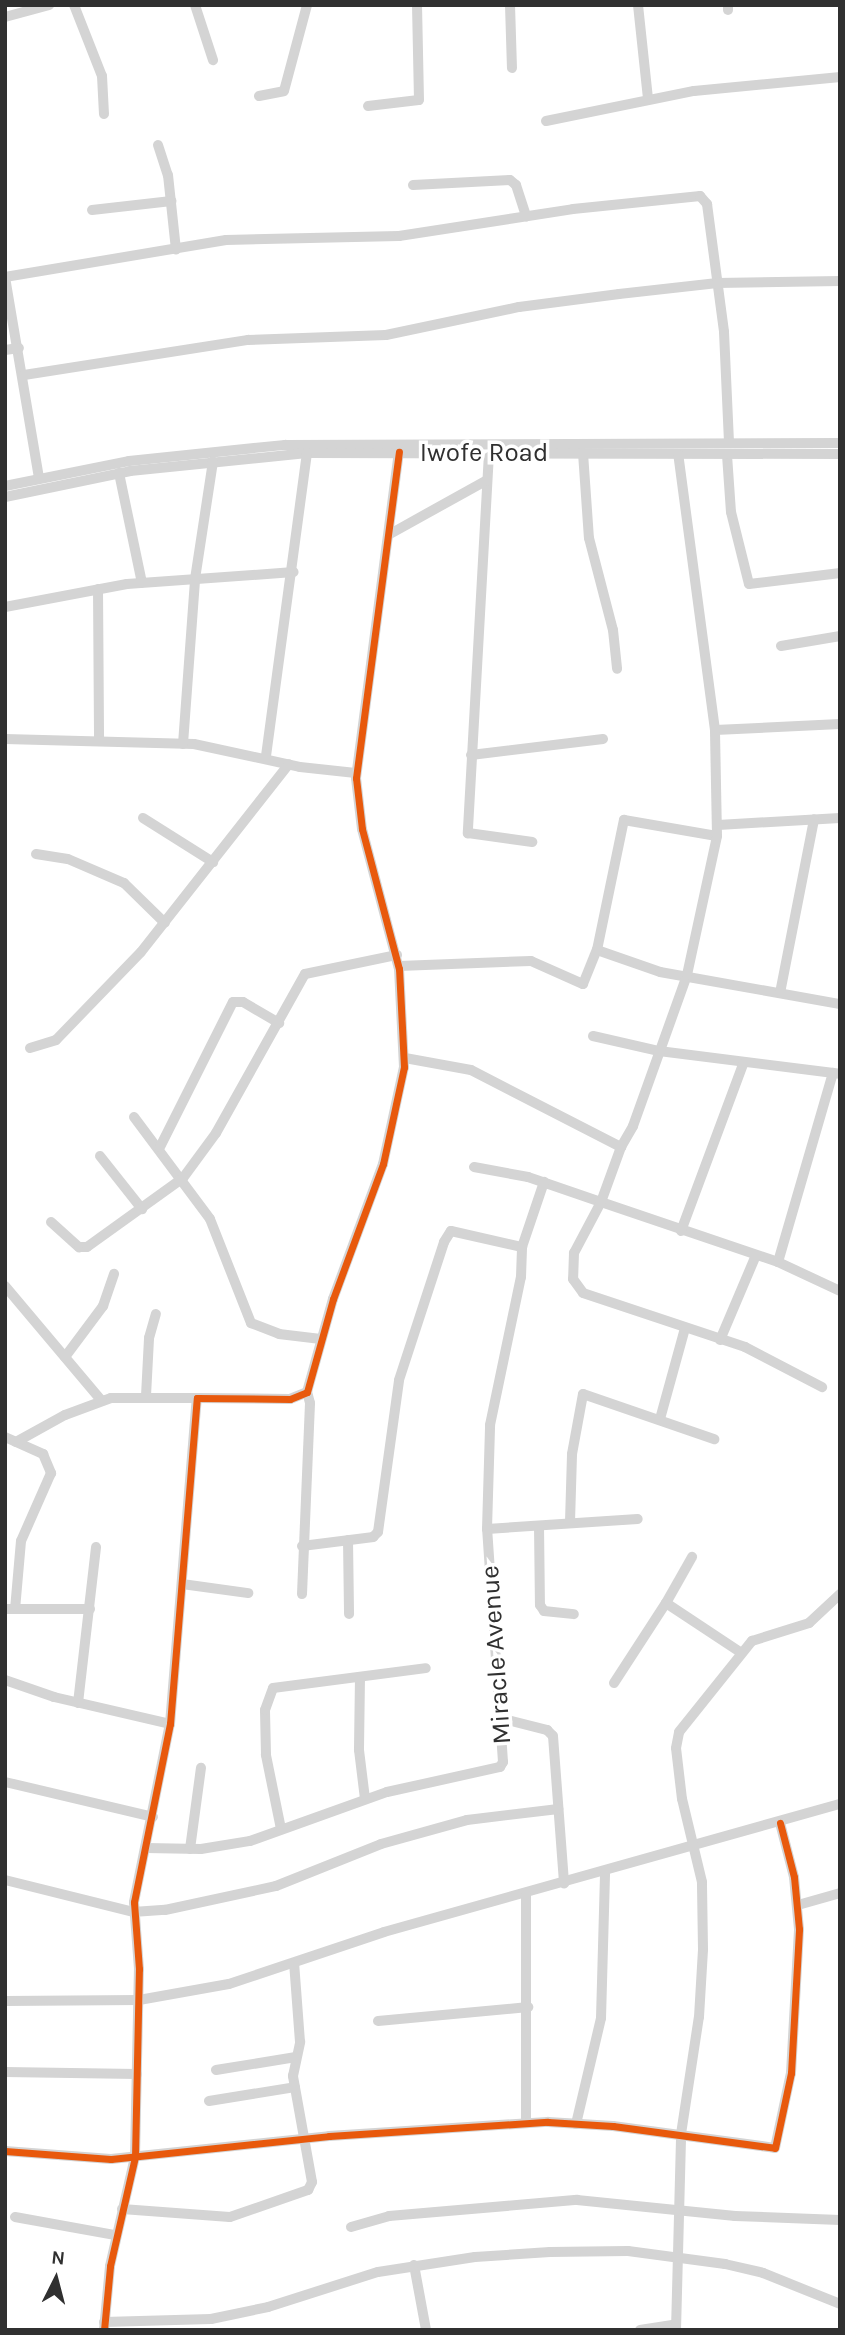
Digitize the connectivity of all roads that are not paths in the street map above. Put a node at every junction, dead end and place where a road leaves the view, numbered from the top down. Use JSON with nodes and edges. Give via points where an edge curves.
{"nodes":[{"id":1,"x":49,"y":5,"type":"edge"},
{"id":2,"x":74,"y":5,"type":"edge"},
{"id":3,"x":195,"y":5,"type":"edge"},
{"id":4,"x":307,"y":5,"type":"edge"},
{"id":5,"x":416,"y":5,"type":"edge"},
{"id":6,"x":510,"y":5,"type":"edge"},
{"id":7,"x":638,"y":5,"type":"edge"},
{"id":8,"x":5,"y":17,"type":"edge"},
{"id":9,"x":213,"y":60,"type":"dead end"},
{"id":10,"x":512,"y":68,"type":"dead end"},
{"id":11,"x":840,"y":77,"type":"edge"},
{"id":12,"x":260,"y":96,"type":"dead end"},
{"id":13,"x":648,"y":98,"type":"junction"},
{"id":14,"x":368,"y":106,"type":"dead end"},
{"id":15,"x":104,"y":114,"type":"dead end"},
{"id":16,"x":546,"y":121,"type":"dead end"},
{"id":17,"x":158,"y":145,"type":"dead end"},
{"id":18,"x":413,"y":186,"type":"dead end"},
{"id":19,"x":171,"y":201,"type":"junction"},
{"id":20,"x":92,"y":210,"type":"dead end"},
{"id":21,"x":527,"y":216,"type":"junction"},
{"id":22,"x":176,"y":250,"type":"junction"},
{"id":23,"x":5,"y":277,"type":"edge"},
{"id":24,"x":840,"y":281,"type":"edge"},
{"id":25,"x":718,"y":284,"type":"junction"},
{"id":26,"x":19,"y":348,"type":"junction"},
{"id":27,"x":5,"y":350,"type":"edge"},
{"id":28,"x":24,"y":375,"type":"junction"},
{"id":29,"x":729,"y":442,"type":"junction"},
{"id":30,"x":840,"y":443,"type":"edge"},
{"id":31,"x":399,"y":452,"type":"junction"},
{"id":32,"x":240,"y":453,"type":"junction"},
{"id":33,"x":307,"y":453,"type":"junction"},
{"id":34,"x":489,"y":453,"type":"junction"},
{"id":35,"x":583,"y":453,"type":"junction"},
{"id":36,"x":678,"y":454,"type":"junction"},
{"id":37,"x":727,"y":454,"type":"junction"},
{"id":38,"x":840,"y":454,"type":"edge"},
{"id":39,"x":213,"y":461,"type":"junction"},
{"id":40,"x":119,"y":473,"type":"junction"},
{"id":41,"x":39,"y":478,"type":"junction"},
{"id":42,"x":487,"y":480,"type":"junction"},
{"id":43,"x":5,"y":486,"type":"edge"},
{"id":44,"x":5,"y":497,"type":"edge"},
{"id":45,"x":390,"y":534,"type":"junction"},
{"id":46,"x":294,"y":572,"type":"junction"},
{"id":47,"x":840,"y":573,"type":"edge"},
{"id":48,"x":195,"y":579,"type":"junction"},
{"id":49,"x":142,"y":583,"type":"junction"},
{"id":50,"x":99,"y":589,"type":"junction"},
{"id":51,"x":5,"y":607,"type":"edge"},
{"id":52,"x":840,"y":636,"type":"edge"},
{"id":53,"x":781,"y":646,"type":"dead end"},
{"id":54,"x":617,"y":669,"type":"dead end"},
{"id":55,"x":840,"y":724,"type":"edge"},
{"id":56,"x":715,"y":730,"type":"junction"},
{"id":57,"x":5,"y":739,"type":"edge"},
{"id":58,"x":603,"y":739,"type":"dead end"},
{"id":59,"x":99,"y":741,"type":"junction"},
{"id":60,"x":183,"y":744,"type":"junction"},
{"id":61,"x":471,"y":755,"type":"junction"},
{"id":62,"x":266,"y":756,"type":"junction"},
{"id":63,"x":289,"y":764,"type":"junction"},
{"id":64,"x":356,"y":773,"type":"junction"},
{"id":65,"x":143,"y":818,"type":"dead end"},
{"id":66,"x":840,"y":818,"type":"edge"},
{"id":67,"x":814,"y":819,"type":"junction"},
{"id":68,"x":717,"y":830,"type":"junction"},
{"id":69,"x":531,"y":842,"type":"dead end"},
{"id":70,"x":36,"y":853,"type":"dead end"},
{"id":71,"x":213,"y":862,"type":"junction"},
{"id":72,"x":165,"y":923,"type":"junction"},
{"id":73,"x":597,"y":950,"type":"junction"},
{"id":74,"x":398,"y":961,"type":"junction"},
{"id":75,"x":687,"y":975,"type":"junction"},
{"id":76,"x":780,"y":993,"type":"junction"},
{"id":77,"x":840,"y":1004,"type":"edge"},
{"id":78,"x":279,"y":1023,"type":"junction"},
{"id":79,"x":593,"y":1036,"type":"dead end"},
{"id":80,"x":30,"y":1048,"type":"dead end"},
{"id":81,"x":659,"y":1051,"type":"junction"},
{"id":82,"x":405,"y":1058,"type":"junction"},
{"id":83,"x":743,"y":1064,"type":"junction"},
{"id":84,"x":836,"y":1073,"type":"edge"},
{"id":85,"x":134,"y":1117,"type":"dead end"},
{"id":86,"x":159,"y":1147,"type":"junction"},
{"id":87,"x":621,"y":1147,"type":"junction"},
{"id":88,"x":100,"y":1156,"type":"dead end"},
{"id":89,"x":474,"y":1167,"type":"dead end"},
{"id":90,"x":183,"y":1178,"type":"junction"},
{"id":91,"x":544,"y":1182,"type":"junction"},
{"id":92,"x":601,"y":1202,"type":"junction"},
{"id":93,"x":142,"y":1209,"type":"junction"},
{"id":94,"x":51,"y":1222,"type":"dead end"},
{"id":95,"x":681,"y":1231,"type":"junction"},
{"id":96,"x":522,"y":1247,"type":"junction"},
{"id":97,"x":756,"y":1255,"type":"junction"},
{"id":98,"x":778,"y":1262,"type":"junction"},
{"id":99,"x":114,"y":1274,"type":"dead end"},
{"id":100,"x":5,"y":1286,"type":"edge"},
{"id":101,"x":840,"y":1291,"type":"edge"},
{"id":102,"x":156,"y":1314,"type":"dead end"},
{"id":103,"x":685,"y":1328,"type":"junction"},
{"id":104,"x":321,"y":1339,"type":"junction"},
{"id":105,"x":720,"y":1340,"type":"junction"},
{"id":106,"x":65,"y":1357,"type":"junction"},
{"id":107,"x":821,"y":1387,"type":"dead end"},
{"id":108,"x":307,"y":1392,"type":"junction"},
{"id":109,"x":146,"y":1396,"type":"junction"},
{"id":110,"x":197,"y":1398,"type":"junction"},
{"id":111,"x":101,"y":1400,"type":"junction"},
{"id":112,"x":660,"y":1419,"type":"junction"},
{"id":113,"x":5,"y":1437,"type":"edge"},
{"id":114,"x":714,"y":1439,"type":"dead end"},
{"id":115,"x":16,"y":1442,"type":"junction"},
{"id":116,"x":638,"y":1519,"type":"dead end"},
{"id":117,"x":570,"y":1521,"type":"junction"},
{"id":118,"x":539,"y":1527,"type":"junction"},
{"id":119,"x":487,"y":1529,"type":"junction"},
{"id":120,"x":348,"y":1540,"type":"junction"},
{"id":121,"x":302,"y":1546,"type":"junction"},
{"id":122,"x":96,"y":1547,"type":"dead end"},
{"id":123,"x":692,"y":1558,"type":"dead end"},
{"id":124,"x":182,"y":1584,"type":"junction"},
{"id":125,"x":248,"y":1593,"type":"dead end"},
{"id":126,"x":302,"y":1594,"type":"dead end"},
{"id":127,"x":840,"y":1594,"type":"edge"},
{"id":128,"x":666,"y":1603,"type":"junction"},
{"id":129,"x":10,"y":1609,"type":"edge"},
{"id":130,"x":90,"y":1609,"type":"junction"},
{"id":131,"x":349,"y":1614,"type":"dead end"},
{"id":132,"x":574,"y":1615,"type":"dead end"},
{"id":133,"x":740,"y":1652,"type":"junction"},
{"id":134,"x":426,"y":1668,"type":"dead end"},
{"id":135,"x":359,"y":1677,"type":"junction"},
{"id":136,"x":5,"y":1680,"type":"edge"},
{"id":137,"x":614,"y":1683,"type":"dead end"},
{"id":138,"x":78,"y":1703,"type":"junction"},
{"id":139,"x":500,"y":1718,"type":"junction"},
{"id":140,"x":170,"y":1724,"type":"junction"},
{"id":141,"x":201,"y":1768,"type":"dead end"},
{"id":142,"x":5,"y":1782,"type":"edge"},
{"id":143,"x":365,"y":1799,"type":"junction"},
{"id":144,"x":840,"y":1804,"type":"edge"},
{"id":145,"x":558,"y":1810,"type":"junction"},
{"id":146,"x":153,"y":1817,"type":"junction"},
{"id":147,"x":780,"y":1822,"type":"junction"},
{"id":148,"x":281,"y":1829,"type":"junction"},
{"id":149,"x":697,"y":1846,"type":"junction"},
{"id":150,"x":146,"y":1848,"type":"junction"},
{"id":151,"x":190,"y":1849,"type":"junction"},
{"id":152,"x":605,"y":1872,"type":"junction"},
{"id":153,"x":5,"y":1880,"type":"edge"},
{"id":154,"x":564,"y":1884,"type":"junction"},
{"id":155,"x":840,"y":1893,"type":"edge"},
{"id":156,"x":526,"y":1894,"type":"junction"},
{"id":157,"x":798,"y":1905,"type":"junction"},
{"id":158,"x":133,"y":1912,"type":"junction"},
{"id":159,"x":294,"y":1963,"type":"junction"},
{"id":160,"x":139,"y":2000,"type":"junction"},
{"id":161,"x":5,"y":2001,"type":"edge"},
{"id":162,"x":528,"y":2007,"type":"junction"},
{"id":163,"x":378,"y":2021,"type":"dead end"},
{"id":164,"x":296,"y":2057,"type":"junction"},
{"id":165,"x":216,"y":2070,"type":"dead end"},
{"id":166,"x":5,"y":2072,"type":"edge"},
{"id":167,"x":137,"y":2074,"type":"junction"},
{"id":168,"x":295,"y":2087,"type":"junction"},
{"id":169,"x":209,"y":2101,"type":"dead end"},
{"id":170,"x":526,"y":2123,"type":"junction"},
{"id":171,"x":576,"y":2124,"type":"junction"},
{"id":172,"x":681,"y":2133,"type":"junction"},
{"id":173,"x":304,"y":2140,"type":"junction"},
{"id":174,"x":5,"y":2151,"type":"edge"},
{"id":175,"x":135,"y":2157,"type":"junction"},
{"id":176,"x":122,"y":2209,"type":"junction"},
{"id":177,"x":677,"y":2210,"type":"junction"},
{"id":178,"x":15,"y":2217,"type":"dead end"},
{"id":179,"x":840,"y":2220,"type":"edge"},
{"id":180,"x":351,"y":2227,"type":"dead end"},
{"id":181,"x":116,"y":2235,"type":"junction"},
{"id":182,"x":676,"y":2258,"type":"junction"},
{"id":183,"x":414,"y":2265,"type":"junction"},
{"id":184,"x":840,"y":2304,"type":"edge"},
{"id":185,"x":104,"y":2326,"type":"edge"},
{"id":186,"x":676,"y":2327,"type":"edge"},
{"id":187,"x":426,"y":2330,"type":"edge"},
{"id":188,"x":640,"y":2330,"type":"edge"}],
"edges":[{"from":1,"to":8,"type":"street"},
{"from":2,"to":15,"type":"street","via":[[102,76]]},
{"from":3,"to":9,"type":"street"},
{"from":4,"to":12,"type":"street","via":[[284,91]]},
{"from":5,"to":14,"type":"street","via":[[419,100]]},
{"from":6,"to":10,"type":"street"},
{"from":7,"to":13,"type":"street"},
{"from":11,"to":13,"type":"street"},
{"from":13,"to":16,"type":"street"},
{"from":17,"to":19,"type":"street"},
{"from":18,"to":21,"type":"street","via":[[510,180]]},
{"from":19,"to":20,"type":"street"},
{"from":19,"to":22,"type":"street"},
{"from":21,"to":22,"type":"street","via":[[399,236],[265,236]]},
{"from":21,"to":25,"type":"street","via":[[700,196],[707,204]]},
{"from":22,"to":23,"type":"street"},
{"from":23,"to":26,"type":"street"},
{"from":24,"to":25,"type":"street"},
{"from":25,"to":28,"type":"street","via":[[519,307],[386,335],[248,340]]},
{"from":25,"to":29,"type":"street","via":[[728,373]]},
{"from":26,"to":27,"type":"street"},
{"from":26,"to":28,"type":"street"},
{"from":28,"to":41,"type":"street"},
{"from":29,"to":30,"type":"street","name":"Iwofe Road"},
{"from":29,"to":32,"type":"street","name":"Iwofe Road","via":[[406,442]]},
{"from":31,"to":33,"type":"street","name":"Iwofe Road"},
{"from":31,"to":34,"type":"street","name":"Iwofe Road"},
{"from":31,"to":45,"type":"street"},
{"from":32,"to":33,"type":"street","name":"Iwofe Road"},
{"from":32,"to":39,"type":"street","name":"Iwofe Road"},
{"from":32,"to":41,"type":"street","name":"Iwofe Road"},
{"from":33,"to":46,"type":"street"},
{"from":34,"to":35,"type":"street","name":"Iwofe Road"},
{"from":34,"to":42,"type":"street"},
{"from":35,"to":36,"type":"street","name":"Iwofe Road"},
{"from":35,"to":54,"type":"street","via":[[589,538],[613,629]]},
{"from":36,"to":37,"type":"street","name":"Iwofe Road"},
{"from":36,"to":56,"type":"street"},
{"from":37,"to":38,"type":"street","name":"Iwofe Road"},
{"from":37,"to":47,"type":"street","via":[[730,512],[749,584]]},
{"from":39,"to":40,"type":"street","name":"Iwofe Road"},
{"from":39,"to":48,"type":"street"},
{"from":40,"to":44,"type":"street","name":"Iwofe Road"},
{"from":40,"to":49,"type":"street"},
{"from":41,"to":43,"type":"street","name":"Iwofe Road"},
{"from":42,"to":45,"type":"street"},
{"from":42,"to":61,"type":"street"},
{"from":45,"to":64,"type":"street"},
{"from":46,"to":48,"type":"street"},
{"from":46,"to":62,"type":"street"},
{"from":48,"to":49,"type":"street"},
{"from":48,"to":60,"type":"street"},
{"from":49,"to":50,"type":"street"},
{"from":50,"to":51,"type":"street"},
{"from":50,"to":59,"type":"street"},
{"from":52,"to":53,"type":"street"},
{"from":55,"to":56,"type":"street"},
{"from":56,"to":68,"type":"street"},
{"from":57,"to":59,"type":"street"},
{"from":58,"to":61,"type":"street"},
{"from":59,"to":60,"type":"street"},
{"from":60,"to":62,"type":"street"},
{"from":61,"to":69,"type":"street","via":[[468,833]]},
{"from":62,"to":63,"type":"street"},
{"from":63,"to":64,"type":"street"},
{"from":63,"to":71,"type":"street"},
{"from":64,"to":74,"type":"street","via":[[362,829]]},
{"from":65,"to":71,"type":"street"},
{"from":66,"to":67,"type":"street"},
{"from":67,"to":68,"type":"street"},
{"from":67,"to":76,"type":"street"},
{"from":68,"to":73,"type":"street","via":[[624,820]]},
{"from":68,"to":75,"type":"street"},
{"from":70,"to":72,"type":"street","via":[[68,859],[124,883]]},
{"from":71,"to":72,"type":"street"},
{"from":72,"to":80,"type":"street","via":[[56,1040]]},
{"from":73,"to":74,"type":"street","via":[[583,984],[545,965],[514,959]]},
{"from":73,"to":75,"type":"street","via":[[660,972]]},
{"from":74,"to":78,"type":"street","via":[[314,968],[305,974]]},
{"from":74,"to":82,"type":"street"},
{"from":75,"to":76,"type":"street"},
{"from":75,"to":81,"type":"street"},
{"from":76,"to":77,"type":"street"},
{"from":78,"to":86,"type":"street","via":[[243,1002],[233,1002]]},
{"from":78,"to":90,"type":"street","via":[[216,1133]]},
{"from":79,"to":81,"type":"street"},
{"from":81,"to":83,"type":"street"},
{"from":81,"to":87,"type":"street"},
{"from":82,"to":87,"type":"street","via":[[471,1070]]},
{"from":82,"to":104,"type":"street","via":[[383,1164]]},
{"from":83,"to":84,"type":"street"},
{"from":83,"to":95,"type":"street"},
{"from":84,"to":98,"type":"street"},
{"from":85,"to":86,"type":"street"},
{"from":86,"to":90,"type":"street"},
{"from":87,"to":92,"type":"street"},
{"from":88,"to":93,"type":"street"},
{"from":89,"to":91,"type":"street"},
{"from":90,"to":93,"type":"street"},
{"from":90,"to":104,"type":"street","via":[[210,1219],[251,1323],[279,1335]]},
{"from":91,"to":92,"type":"street"},
{"from":91,"to":96,"type":"street","name":"Miracle Avenue"},
{"from":92,"to":95,"type":"street"},
{"from":92,"to":103,"type":"street","via":[[574,1253],[575,1288]]},
{"from":93,"to":94,"type":"street","via":[[83,1248]]},
{"from":95,"to":97,"type":"street"},
{"from":96,"to":119,"type":"street","name":"Miracle Avenue","via":[[521,1277],[490,1424]]},
{"from":96,"to":120,"type":"street","via":[[452,1231],[444,1242],[399,1380],[378,1532]]},
{"from":97,"to":98,"type":"street"},
{"from":97,"to":105,"type":"street"},
{"from":98,"to":101,"type":"street"},
{"from":99,"to":106,"type":"street","via":[[103,1306]]},
{"from":100,"to":106,"type":"street"},
{"from":102,"to":109,"type":"street","via":[[149,1338]]},
{"from":103,"to":105,"type":"street"},
{"from":103,"to":112,"type":"street"},
{"from":104,"to":108,"type":"street"},
{"from":105,"to":107,"type":"street","via":[[757,1352]]},
{"from":106,"to":111,"type":"street"},
{"from":108,"to":110,"type":"street","via":[[278,1400]]},
{"from":108,"to":121,"type":"street","via":[[309,1455]]},
{"from":109,"to":110,"type":"street"},
{"from":109,"to":111,"type":"street"},
{"from":110,"to":124,"type":"street"},
{"from":111,"to":115,"type":"street"},
{"from":112,"to":114,"type":"street"},
{"from":112,"to":117,"type":"street","via":[[592,1394],[581,1396],[572,1454]]},
{"from":113,"to":115,"type":"street"},
{"from":115,"to":129,"type":"street","via":[[43,1454],[51,1474],[20,1541]]},
{"from":116,"to":117,"type":"street"},
{"from":117,"to":118,"type":"street"},
{"from":118,"to":119,"type":"street"},
{"from":118,"to":132,"type":"street","via":[[540,1605],[544,1611]]},
{"from":119,"to":139,"type":"street","name":"Miracle Avenue"},
{"from":120,"to":121,"type":"street"},
{"from":120,"to":131,"type":"street"},
{"from":121,"to":126,"type":"street"},
{"from":122,"to":130,"type":"street"},
{"from":123,"to":128,"type":"street"},
{"from":124,"to":125,"type":"street"},
{"from":124,"to":140,"type":"street"},
{"from":127,"to":133,"type":"street","via":[[808,1623],[751,1641]]},
{"from":128,"to":133,"type":"street"},
{"from":128,"to":137,"type":"street"},
{"from":129,"to":130,"type":"street"},
{"from":130,"to":138,"type":"street"},
{"from":133,"to":149,"type":"street","via":[[679,1732],[676,1748],[682,1799]]},
{"from":134,"to":135,"type":"street"},
{"from":135,"to":143,"type":"street","via":[[359,1750]]},
{"from":135,"to":148,"type":"street","via":[[273,1688],[268,1695],[266,1755]]},
{"from":136,"to":138,"type":"street"},
{"from":138,"to":140,"type":"street"},
{"from":139,"to":143,"type":"street","name":"Miracle Avenue","via":[[504,1758],[500,1767],[427,1780]]},
{"from":139,"to":145,"type":"street","via":[[547,1730],[553,1736]]},
{"from":140,"to":146,"type":"street"},
{"from":141,"to":151,"type":"street"},
{"from":142,"to":146,"type":"street"},
{"from":143,"to":148,"type":"street","name":"Miracle Avenue"},
{"from":144,"to":147,"type":"street"},
{"from":145,"to":154,"type":"street"},
{"from":145,"to":158,"type":"street","via":[[467,1820],[381,1844],[264,1889],[218,1901]]},
{"from":146,"to":150,"type":"street"},
{"from":147,"to":149,"type":"street"},
{"from":147,"to":157,"type":"street"},
{"from":148,"to":151,"type":"street","name":"Miracle Avenue","via":[[250,1841]]},
{"from":149,"to":152,"type":"street"},
{"from":149,"to":172,"type":"street","via":[[703,1949],[699,2017]]},
{"from":150,"to":151,"type":"street","name":"Miracle Avenue"},
{"from":150,"to":158,"type":"street"},
{"from":152,"to":154,"type":"street"},
{"from":152,"to":171,"type":"street","via":[[601,2018]]},
{"from":153,"to":158,"type":"street"},
{"from":154,"to":156,"type":"street"},
{"from":155,"to":157,"type":"street"},
{"from":156,"to":159,"type":"street","via":[[384,1932]]},
{"from":156,"to":162,"type":"street"},
{"from":157,"to":172,"type":"street","via":[[791,2073],[775,2148]]},
{"from":158,"to":160,"type":"street"},
{"from":159,"to":160,"type":"street","via":[[229,1984]]},
{"from":159,"to":164,"type":"street","via":[[300,2042]]},
{"from":160,"to":161,"type":"street"},
{"from":160,"to":167,"type":"street"},
{"from":162,"to":163,"type":"street"},
{"from":162,"to":170,"type":"street"},
{"from":164,"to":165,"type":"street"},
{"from":164,"to":168,"type":"street"},
{"from":166,"to":167,"type":"street"},
{"from":167,"to":175,"type":"street"},
{"from":168,"to":169,"type":"street"},
{"from":168,"to":173,"type":"street"},
{"from":170,"to":171,"type":"street"},
{"from":170,"to":173,"type":"street"},
{"from":171,"to":172,"type":"street"},
{"from":172,"to":177,"type":"street"},
{"from":173,"to":175,"type":"street"},
{"from":173,"to":176,"type":"street","via":[[312,2182],[308,2190],[230,2217]]},
{"from":174,"to":175,"type":"street"},
{"from":175,"to":176,"type":"street"},
{"from":176,"to":181,"type":"street"},
{"from":177,"to":179,"type":"street"},
{"from":177,"to":180,"type":"street","via":[[577,2200],[389,2216]]},
{"from":177,"to":182,"type":"street"},
{"from":178,"to":181,"type":"street"},
{"from":181,"to":185,"type":"street"},
{"from":182,"to":183,"type":"street","via":[[628,2251],[550,2252]]},
{"from":182,"to":184,"type":"street","via":[[763,2273]]},
{"from":182,"to":186,"type":"street"},
{"from":183,"to":185,"type":"street","via":[[211,2319]]},
{"from":183,"to":187,"type":"street"},
{"from":186,"to":188,"type":"street"}]}
